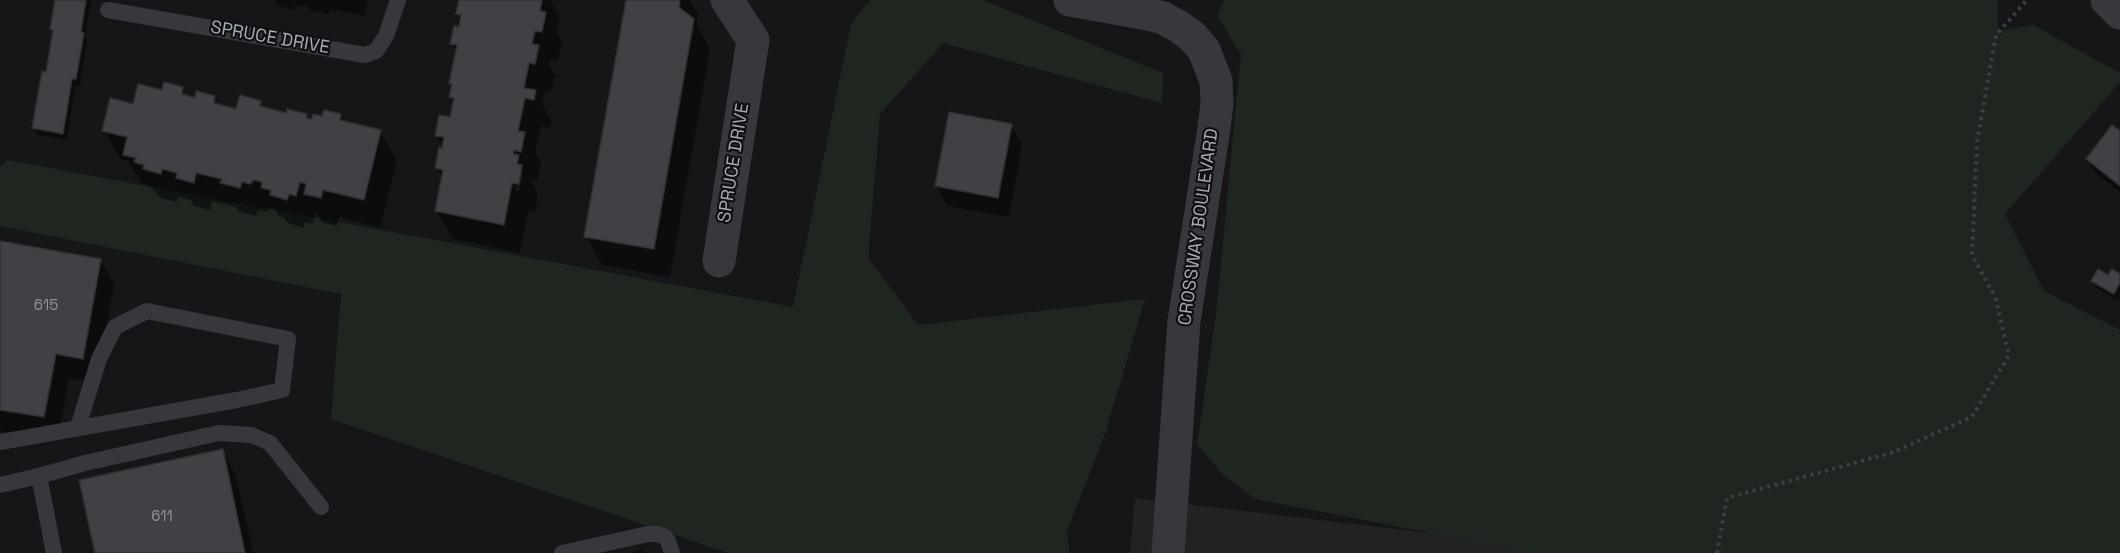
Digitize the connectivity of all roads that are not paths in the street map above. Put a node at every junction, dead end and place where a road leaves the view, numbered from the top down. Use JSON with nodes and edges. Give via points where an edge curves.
{"nodes":[{"id":1,"x":398,"y":0,"type":"edge"},
{"id":2,"x":728,"y":0,"type":"edge"},
{"id":3,"x":1075,"y":0,"type":"edge"},
{"id":4,"x":2107,"y":0,"type":"edge"},
{"id":5,"x":108,"y":9,"type":"dead end"},
{"id":6,"x":2120,"y":13,"type":"edge"},
{"id":7,"x":719,"y":261,"type":"dead end"},
{"id":8,"x":78,"y":427,"type":"junction"},
{"id":9,"x":0,"y":442,"type":"edge"},
{"id":10,"x":39,"y":476,"type":"junction"},
{"id":11,"x":0,"y":485,"type":"edge"},
{"id":12,"x":321,"y":507,"type":"dead end"},
{"id":13,"x":54,"y":553,"type":"edge"},
{"id":14,"x":562,"y":553,"type":"edge"},
{"id":15,"x":672,"y":553,"type":"edge"},
{"id":16,"x":1168,"y":553,"type":"edge"}],
"edges":[{"from":1,"to":5,"type":"lane","name":"SPRUCE DRIVE","via":[[386,36],[376,51],[365,55]]},
{"from":2,"to":7,"type":"street","name":"SPRUCE DRIVE","via":[[753,40]]},
{"from":3,"to":16,"type":"street","name":"CROSSWAY BOULEVARD","via":[[1148,14],[1178,26],[1204,50],[1216,81],[1214,128],[1184,321]]},
{"from":4,"to":6,"type":"street"},
{"from":8,"to":8,"type":"lane","via":[[282,390],[288,339],[147,311],[115,327],[99,359]]},
{"from":8,"to":9,"type":"lane"},
{"from":10,"to":11,"type":"lane"},
{"from":10,"to":12,"type":"lane","via":[[219,433],[251,435],[270,443]]},
{"from":10,"to":13,"type":"lane"},
{"from":14,"to":15,"type":"lane","via":[[657,534],[665,537]]}]}
